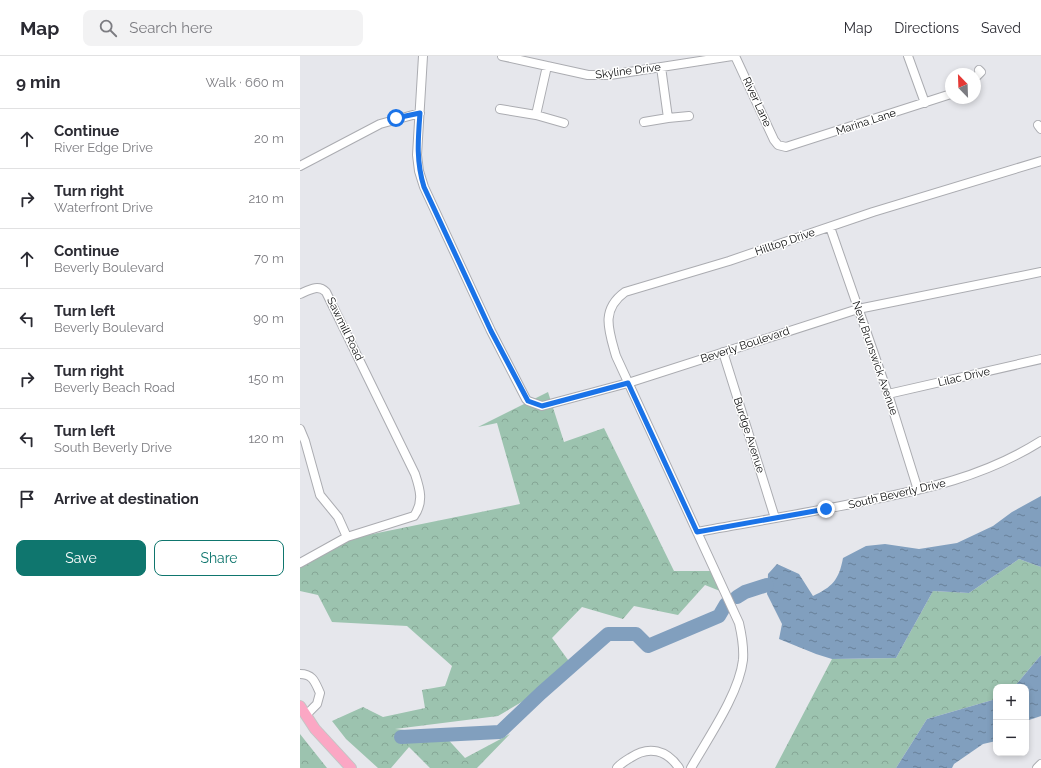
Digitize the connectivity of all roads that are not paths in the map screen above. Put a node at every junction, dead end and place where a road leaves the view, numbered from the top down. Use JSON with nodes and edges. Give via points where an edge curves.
{"nodes":[{"id":1,"x":423,"y":56,"type":"edge"},
{"id":2,"x":502,"y":56,"type":"edge"},
{"id":3,"x":732,"y":56,"type":"edge"},
{"id":4,"x":736,"y":56,"type":"edge"},
{"id":5,"x":908,"y":56,"type":"edge"},
{"id":6,"x":535,"y":60,"type":"edge"},
{"id":7,"x":547,"y":66,"type":"junction"},
{"id":8,"x":661,"y":67,"type":"junction"},
{"id":9,"x":945,"y":96,"type":"edge"},
{"id":10,"x":925,"y":103,"type":"junction"},
{"id":11,"x":500,"y":109,"type":"dead end"},
{"id":12,"x":420,"y":113,"type":"junction"},
{"id":13,"x":536,"y":115,"type":"junction"},
{"id":14,"x":689,"y":116,"type":"dead end"},
{"id":15,"x":668,"y":118,"type":"junction"},
{"id":16,"x":644,"y":122,"type":"dead end"},
{"id":17,"x":564,"y":123,"type":"dead end"},
{"id":18,"x":781,"y":147,"type":"joint"},
{"id":19,"x":1041,"y":161,"type":"edge"},
{"id":20,"x":300,"y":166,"type":"edge"},
{"id":21,"x":830,"y":227,"type":"junction"},
{"id":22,"x":1041,"y":272,"type":"edge"},
{"id":23,"x":300,"y":294,"type":"edge"},
{"id":24,"x":858,"y":308,"type":"junction"},
{"id":25,"x":723,"y":352,"type":"junction"},
{"id":26,"x":1041,"y":359,"type":"edge"},
{"id":27,"x":628,"y":383,"type":"junction"},
{"id":28,"x":888,"y":394,"type":"junction"},
{"id":29,"x":300,"y":429,"type":"edge"},
{"id":30,"x":1041,"y":441,"type":"edge"},
{"id":31,"x":918,"y":490,"type":"junction"},
{"id":32,"x":775,"y":518,"type":"junction"},
{"id":33,"x":697,"y":532,"type":"junction"},
{"id":34,"x":347,"y":537,"type":"junction"},
{"id":35,"x":300,"y":563,"type":"edge"},
{"id":36,"x":300,"y":674,"type":"edge"},
{"id":37,"x":300,"y":706,"type":"edge"},
{"id":38,"x":306,"y":715,"type":"junction"},
{"id":39,"x":1041,"y":764,"type":"edge"},
{"id":40,"x":351,"y":768,"type":"edge"},
{"id":41,"x":617,"y":768,"type":"edge"},
{"id":42,"x":679,"y":768,"type":"edge"},
{"id":43,"x":691,"y":768,"type":"edge"},
{"id":44,"x":1036,"y":768,"type":"edge"}],
"edges":[{"from":1,"to":12,"type":"street","name":"Beverly Boulevard"},
{"from":2,"to":6,"type":"street","name":"Skyline Drive"},
{"from":3,"to":8,"type":"street","name":"Skyline Drive"},
{"from":4,"to":18,"type":"street","name":"River Lane","via":[[774,140]]},
{"from":5,"to":10,"type":"street"},
{"from":6,"to":7,"type":"street","name":"Skyline Drive"},
{"from":7,"to":8,"type":"street","name":"Skyline Drive","via":[[588,75],[610,75]]},
{"from":7,"to":13,"type":"street"},
{"from":8,"to":15,"type":"street"},
{"from":9,"to":10,"type":"street","name":"Marina Lane"},
{"from":10,"to":18,"type":"street","name":"Marina Lane"},
{"from":11,"to":13,"type":"street"},
{"from":12,"to":20,"type":"street","via":[[380,124]]},
{"from":12,"to":27,"type":"street","name":"Beverly Boulevard","via":[[417,155],[424,187],[491,331],[526,399],[542,406]]},
{"from":13,"to":17,"type":"street"},
{"from":14,"to":15,"type":"street"},
{"from":15,"to":16,"type":"street"},
{"from":19,"to":21,"type":"street","name":"Hilltop Drive"},
{"from":21,"to":24,"type":"street","name":"New Brunswick Avenue"},
{"from":21,"to":27,"type":"street","name":"Hilltop Drive","via":[[625,292],[616,298],[611,307],[608,325],[616,356]]},
{"from":22,"to":24,"type":"street","name":"Beverly Boulevard"},
{"from":23,"to":34,"type":"street","name":"Sawmill Road","via":[[317,288],[323,288],[326,292],[415,474],[421,497],[418,511],[414,516]]},
{"from":24,"to":25,"type":"street","name":"Beverly Boulevard"},
{"from":24,"to":28,"type":"street","name":"New Brunswick Avenue"},
{"from":25,"to":27,"type":"street","name":"Beverly Boulevard"},
{"from":25,"to":32,"type":"street","name":"Burdge Avenue"},
{"from":26,"to":28,"type":"street","name":"Lilac Drive"},
{"from":27,"to":33,"type":"street"},
{"from":28,"to":31,"type":"street","name":"New Brunswick Avenue"},
{"from":29,"to":34,"type":"street","via":[[306,441],[320,495],[338,518]]},
{"from":30,"to":31,"type":"street","name":"South Beverly Drive","via":[[977,474]]},
{"from":31,"to":32,"type":"street","name":"South Beverly Drive"},
{"from":32,"to":33,"type":"street","name":"South Beverly Drive"},
{"from":33,"to":43,"type":"street","via":[[739,623],[743,659],[736,687]]},
{"from":34,"to":35,"type":"street"},
{"from":36,"to":38,"type":"street","via":[[310,675],[320,693],[317,704]]},
{"from":37,"to":38,"type":"main road"},
{"from":38,"to":40,"type":"main road","via":[[331,748]]},
{"from":39,"to":44,"type":"street"},
{"from":41,"to":42,"type":"street","via":[[634,755],[650,750],[662,752],[673,758]]}]}
